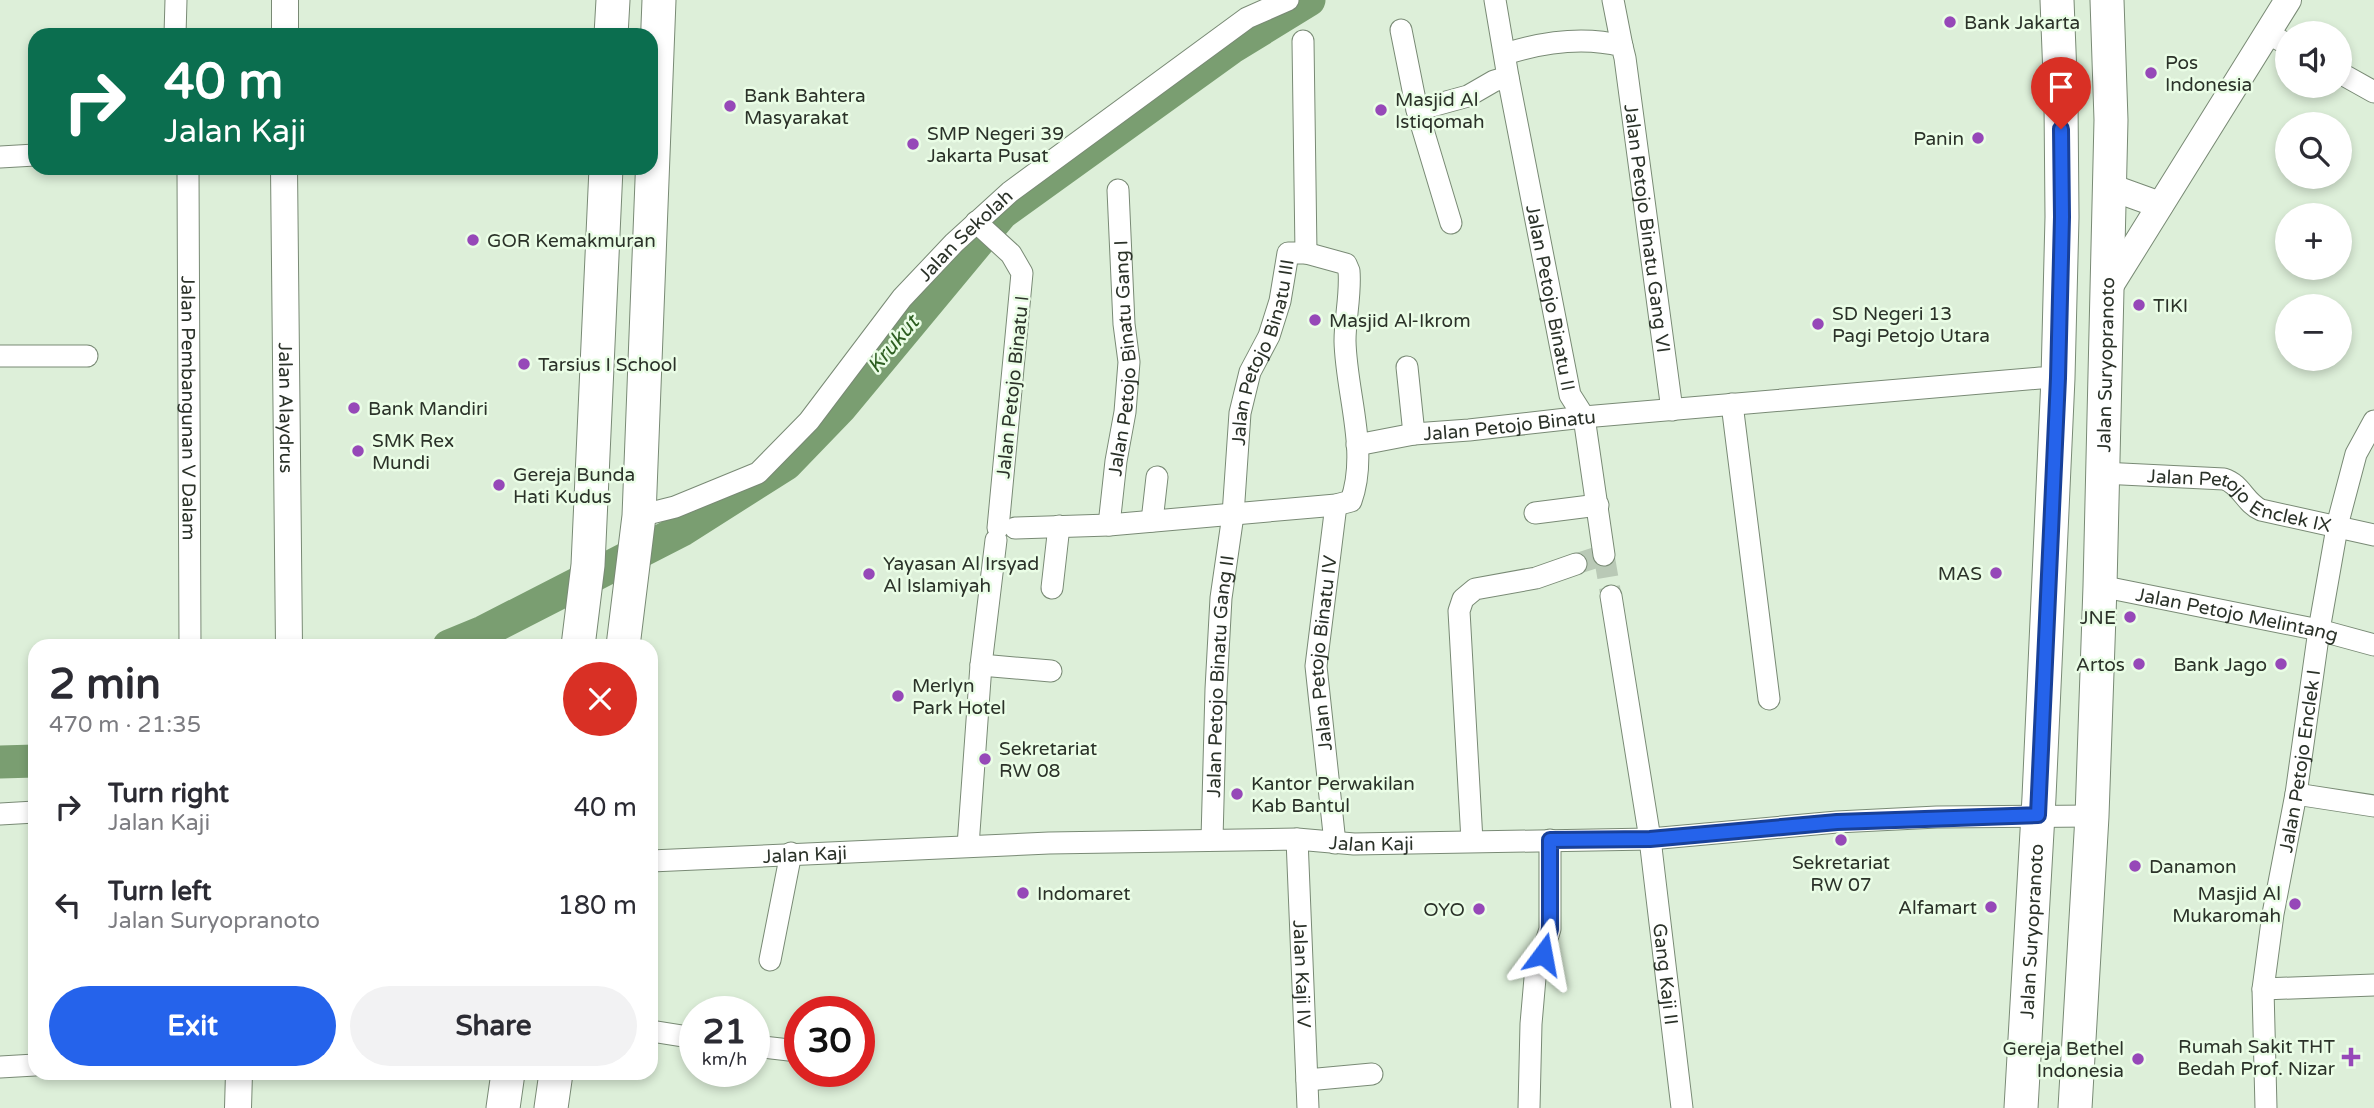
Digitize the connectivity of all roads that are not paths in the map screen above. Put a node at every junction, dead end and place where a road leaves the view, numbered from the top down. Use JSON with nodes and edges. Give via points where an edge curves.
{"nodes":[{"id":1,"x":176,"y":0,"type":"edge"},
{"id":2,"x":285,"y":0,"type":"edge"},
{"id":3,"x":613,"y":0,"type":"edge"},
{"id":4,"x":659,"y":0,"type":"edge"},
{"id":5,"x":1288,"y":0,"type":"edge"},
{"id":6,"x":1495,"y":0,"type":"edge"},
{"id":7,"x":1613,"y":0,"type":"edge"},
{"id":8,"x":2057,"y":0,"type":"edge"},
{"id":9,"x":2107,"y":0,"type":"edge"},
{"id":10,"x":2288,"y":0,"type":"edge"},
{"id":11,"x":2282,"y":21,"type":"edge"},
{"id":12,"x":175,"y":28,"type":"edge"},
{"id":13,"x":285,"y":28,"type":"edge"},
{"id":14,"x":611,"y":28,"type":"edge"},
{"id":15,"x":658,"y":28,"type":"edge"},
{"id":16,"x":1401,"y":30,"type":"dead end"},
{"id":17,"x":1303,"y":41,"type":"dead end"},
{"id":18,"x":2275,"y":41,"type":"edge"},
{"id":19,"x":1622,"y":46,"type":"junction"},
{"id":20,"x":1505,"y":54,"type":"junction"},
{"id":21,"x":1508,"y":77,"type":"junction"},
{"id":22,"x":2352,"y":80,"type":"edge"},
{"id":23,"x":2374,"y":92,"type":"edge"},
{"id":24,"x":1417,"y":110,"type":"junction"},
{"id":25,"x":28,"y":155,"type":"edge"},
{"id":26,"x":0,"y":157,"type":"edge"},
{"id":27,"x":188,"y":175,"type":"edge"},
{"id":28,"x":284,"y":175,"type":"edge"},
{"id":29,"x":606,"y":175,"type":"edge"},
{"id":30,"x":652,"y":175,"type":"edge"},
{"id":31,"x":2110,"y":187,"type":"junction"},
{"id":32,"x":1118,"y":190,"type":"dead end"},
{"id":33,"x":2160,"y":205,"type":"junction"},
{"id":34,"x":1451,"y":223,"type":"dead end"},
{"id":35,"x":981,"y":225,"type":"junction"},
{"id":36,"x":1306,"y":253,"type":"junction"},
{"id":37,"x":2108,"y":291,"type":"junction"},
{"id":38,"x":0,"y":356,"type":"edge"},
{"id":39,"x":87,"y":356,"type":"dead end"},
{"id":40,"x":1407,"y":367,"type":"dead end"},
{"id":41,"x":2058,"y":378,"type":"junction"},
{"id":42,"x":1732,"y":404,"type":"junction"},
{"id":43,"x":1672,"y":410,"type":"junction"},
{"id":44,"x":1584,"y":417,"type":"junction"},
{"id":45,"x":2374,"y":421,"type":"edge"},
{"id":46,"x":1414,"y":434,"type":"junction"},
{"id":47,"x":1357,"y":445,"type":"junction"},
{"id":48,"x":2102,"y":473,"type":"junction"},
{"id":49,"x":1157,"y":477,"type":"dead end"},
{"id":50,"x":1336,"y":505,"type":"junction"},
{"id":51,"x":1598,"y":505,"type":"junction"},
{"id":52,"x":1535,"y":513,"type":"dead end"},
{"id":53,"x":1233,"y":515,"type":"junction"},
{"id":54,"x":1152,"y":521,"type":"junction"},
{"id":55,"x":1109,"y":525,"type":"junction"},
{"id":56,"x":2338,"y":525,"type":"junction"},
{"id":57,"x":1059,"y":526,"type":"junction"},
{"id":58,"x":1003,"y":532,"type":"junction"},
{"id":59,"x":2374,"y":535,"type":"edge"},
{"id":60,"x":636,"y":542,"type":"junction"},
{"id":61,"x":1604,"y":555,"type":"dead end"},
{"id":62,"x":1576,"y":564,"type":"tunnel mouth"},
{"id":63,"x":2100,"y":586,"type":"junction"},
{"id":64,"x":1052,"y":588,"type":"dead end"},
{"id":65,"x":1611,"y":596,"type":"tunnel mouth"},
{"id":66,"x":2319,"y":630,"type":"junction"},
{"id":67,"x":190,"y":639,"type":"edge"},
{"id":68,"x":289,"y":639,"type":"edge"},
{"id":69,"x":579,"y":639,"type":"edge"},
{"id":70,"x":624,"y":639,"type":"edge"},
{"id":71,"x":2374,"y":645,"type":"edge"},
{"id":72,"x":981,"y":665,"type":"junction"},
{"id":73,"x":1051,"y":671,"type":"dead end"},
{"id":74,"x":1769,"y":699,"type":"dead end"},
{"id":75,"x":2296,"y":794,"type":"junction"},
{"id":76,"x":2374,"y":806,"type":"edge"},
{"id":77,"x":28,"y":812,"type":"edge"},
{"id":78,"x":0,"y":814,"type":"edge"},
{"id":79,"x":2038,"y":815,"type":"junction"},
{"id":80,"x":2092,"y":816,"type":"junction"},
{"id":81,"x":1212,"y":839,"type":"junction"},
{"id":82,"x":1297,"y":839,"type":"junction"},
{"id":83,"x":1650,"y":839,"type":"junction"},
{"id":84,"x":1550,"y":840,"type":"junction"},
{"id":85,"x":1472,"y":841,"type":"junction"},
{"id":86,"x":1335,"y":843,"type":"junction"},
{"id":87,"x":968,"y":846,"type":"junction"},
{"id":88,"x":791,"y":853,"type":"junction"},
{"id":89,"x":658,"y":861,"type":"edge"},
{"id":90,"x":771,"y":960,"type":"dead end"},
{"id":91,"x":2374,"y":985,"type":"edge"},
{"id":92,"x":2263,"y":989,"type":"junction"},
{"id":93,"x":658,"y":1032,"type":"edge"},
{"id":94,"x":679,"y":1035,"type":"edge"},
{"id":95,"x":28,"y":1065,"type":"edge"},
{"id":96,"x":0,"y":1067,"type":"edge"},
{"id":97,"x":1372,"y":1074,"type":"dead end"},
{"id":98,"x":239,"y":1080,"type":"edge"},
{"id":99,"x":507,"y":1080,"type":"edge"},
{"id":100,"x":555,"y":1080,"type":"edge"},
{"id":101,"x":1307,"y":1080,"type":"junction"},
{"id":102,"x":238,"y":1108,"type":"edge"},
{"id":103,"x":503,"y":1108,"type":"edge"},
{"id":104,"x":551,"y":1108,"type":"edge"},
{"id":105,"x":1308,"y":1108,"type":"edge"},
{"id":106,"x":1529,"y":1108,"type":"edge"},
{"id":107,"x":1682,"y":1108,"type":"edge"},
{"id":108,"x":2021,"y":1108,"type":"edge"},
{"id":109,"x":2075,"y":1108,"type":"edge"},
{"id":110,"x":2266,"y":1108,"type":"edge"}],
"edges":[{"from":1,"to":12,"type":"street"},
{"from":2,"to":13,"type":"street"},
{"from":3,"to":14,"type":"main road"},
{"from":4,"to":15,"type":"main road"},
{"from":5,"to":35,"type":"street","name":"Jalan Sekolah","via":[[1247,18],[1010,192]]},
{"from":6,"to":20,"type":"street","name":"Jalan Petojo Binatu II"},
{"from":7,"to":19,"type":"street","name":"Jalan Petojo Binatu Gang VI"},
{"from":8,"to":41,"type":"main road","name":"Jalan Suryopranoto","via":[[2062,217]]},
{"from":9,"to":31,"type":"main road","name":"Jalan Suryopranoto"},
{"from":10,"to":11,"type":"street"},
{"from":16,"to":24,"type":"street"},
{"from":17,"to":36,"type":"street","name":"Jalan Petojo Binatu III"},
{"from":18,"to":33,"type":"street"},
{"from":19,"to":20,"type":"street","via":[[1586,41],[1540,44]]},
{"from":19,"to":43,"type":"street","name":"Jalan Petojo Binatu Gang VI"},
{"from":20,"to":21,"type":"street","name":"Jalan Petojo Binatu II"},
{"from":21,"to":24,"type":"street","via":[[1468,96]]},
{"from":21,"to":44,"type":"street","name":"Jalan Petojo Binatu II","via":[[1570,395]]},
{"from":22,"to":23,"type":"street"},
{"from":24,"to":34,"type":"street"},
{"from":25,"to":26,"type":"street"},
{"from":27,"to":67,"type":"street","name":"Jalan Pembangunan V Dalam"},
{"from":28,"to":68,"type":"street","name":"Jalan Alaydrus"},
{"from":29,"to":69,"type":"main road","via":[[587,577]]},
{"from":30,"to":60,"type":"main road"},
{"from":31,"to":33,"type":"street"},
{"from":31,"to":37,"type":"main road","name":"Jalan Suryopranoto"},
{"from":32,"to":55,"type":"street","name":"Jalan Petojo Binatu Gang I","via":[[1129,362]]},
{"from":33,"to":37,"type":"street"},
{"from":35,"to":58,"type":"street","name":"Jalan Petojo Binatu I","via":[[1022,273]]},
{"from":35,"to":60,"type":"street","name":"Jalan Sekolah","via":[[902,299],[809,421],[758,473],[676,507]]},
{"from":36,"to":47,"type":"street","via":[[1346,264],[1349,271],[1345,342]]},
{"from":36,"to":53,"type":"street","name":"Jalan Petojo Binatu III","via":[[1288,253],[1269,336],[1250,372],[1240,413]]},
{"from":37,"to":48,"type":"main road","name":"Jalan Suryopranoto"},
{"from":38,"to":39,"type":"street"},
{"from":40,"to":46,"type":"street"},
{"from":41,"to":42,"type":"street","name":"Jalan Petojo Binatu"},
{"from":41,"to":79,"type":"main road","name":"Jalan Suryopranoto"},
{"from":42,"to":43,"type":"street","name":"Jalan Petojo Binatu"},
{"from":42,"to":74,"type":"street"},
{"from":43,"to":44,"type":"street","name":"Jalan Petojo Binatu"},
{"from":44,"to":46,"type":"street","name":"Jalan Petojo Binatu"},
{"from":44,"to":51,"type":"street","name":"Jalan Petojo Binatu II"},
{"from":45,"to":56,"type":"street","name":"Jalan Petojo Enclek I","via":[[2356,454]]},
{"from":46,"to":47,"type":"street","name":"Jalan Petojo Binatu"},
{"from":47,"to":50,"type":"street","via":[[1358,483],[1351,501]]},
{"from":48,"to":56,"type":"street","name":"Jalan Petojo Enclek IX","via":[[2224,479],[2262,510]]},
{"from":48,"to":63,"type":"main road","name":"Jalan Suryopranoto"},
{"from":49,"to":54,"type":"street"},
{"from":50,"to":53,"type":"street"},
{"from":50,"to":86,"type":"street","name":"Jalan Petojo Binatu IV","via":[[1316,666]]},
{"from":51,"to":52,"type":"street"},
{"from":51,"to":61,"type":"street","name":"Jalan Petojo Binatu II"},
{"from":53,"to":54,"type":"street"},
{"from":53,"to":81,"type":"street","name":"Jalan Petojo Binatu Gang II","via":[[1221,598]]},
{"from":54,"to":55,"type":"street"},
{"from":55,"to":57,"type":"street"},
{"from":56,"to":59,"type":"street","name":"Jalan Petojo Enclek IX"},
{"from":56,"to":66,"type":"street","name":"Jalan Petojo Enclek I"},
{"from":57,"to":58,"type":"street"},
{"from":57,"to":64,"type":"street"},
{"from":58,"to":72,"type":"street","name":"Jalan Petojo Binatu I"},
{"from":60,"to":70,"type":"main road"},
{"from":62,"to":85,"type":"street","via":[[1536,579],[1475,589],[1458,611]]},
{"from":63,"to":66,"type":"street","name":"Jalan Petojo Melintang"},
{"from":63,"to":80,"type":"main road","name":"Jalan Suryopranoto"},
{"from":65,"to":83,"type":"street"},
{"from":66,"to":71,"type":"street","name":"Jalan Petojo Melintang"},
{"from":66,"to":75,"type":"street","name":"Jalan Petojo Enclek I"},
{"from":72,"to":73,"type":"street"},
{"from":72,"to":87,"type":"street","name":"Jalan Petojo Binatu I"},
{"from":75,"to":76,"type":"street"},
{"from":75,"to":92,"type":"street","name":"Jalan Petojo Enclek I"},
{"from":77,"to":78,"type":"street"},
{"from":79,"to":80,"type":"street","name":"Jalan Kaji"},
{"from":79,"to":83,"type":"street","name":"Jalan Kaji","via":[[1837,822]]},
{"from":79,"to":108,"type":"main road","name":"Jalan Suryopranoto"},
{"from":80,"to":109,"type":"main road","name":"Jalan Suryopranoto"},
{"from":81,"to":82,"type":"street","name":"Jalan Kaji"},
{"from":81,"to":87,"type":"street","name":"Jalan Kaji"},
{"from":82,"to":86,"type":"street","name":"Jalan Kaji"},
{"from":82,"to":101,"type":"street","name":"Jalan Kaji IV"},
{"from":83,"to":84,"type":"street","name":"Jalan Kaji"},
{"from":83,"to":107,"type":"street","name":"Gang Kaji II"},
{"from":84,"to":85,"type":"street","name":"Jalan Kaji"},
{"from":84,"to":106,"type":"street","via":[[1550,929],[1535,978]]},
{"from":85,"to":86,"type":"street","name":"Jalan Kaji"},
{"from":87,"to":88,"type":"street","name":"Jalan Kaji"},
{"from":88,"to":89,"type":"street","name":"Jalan Kaji"},
{"from":88,"to":90,"type":"street"},
{"from":91,"to":92,"type":"street"},
{"from":92,"to":110,"type":"street","name":"Jalan Petojo Enclek I"},
{"from":93,"to":94,"type":"street"},
{"from":95,"to":96,"type":"street"},
{"from":97,"to":101,"type":"street"},
{"from":98,"to":102,"type":"street"},
{"from":99,"to":103,"type":"main road"},
{"from":100,"to":104,"type":"main road"},
{"from":101,"to":105,"type":"street","name":"Jalan Kaji IV"}]}
